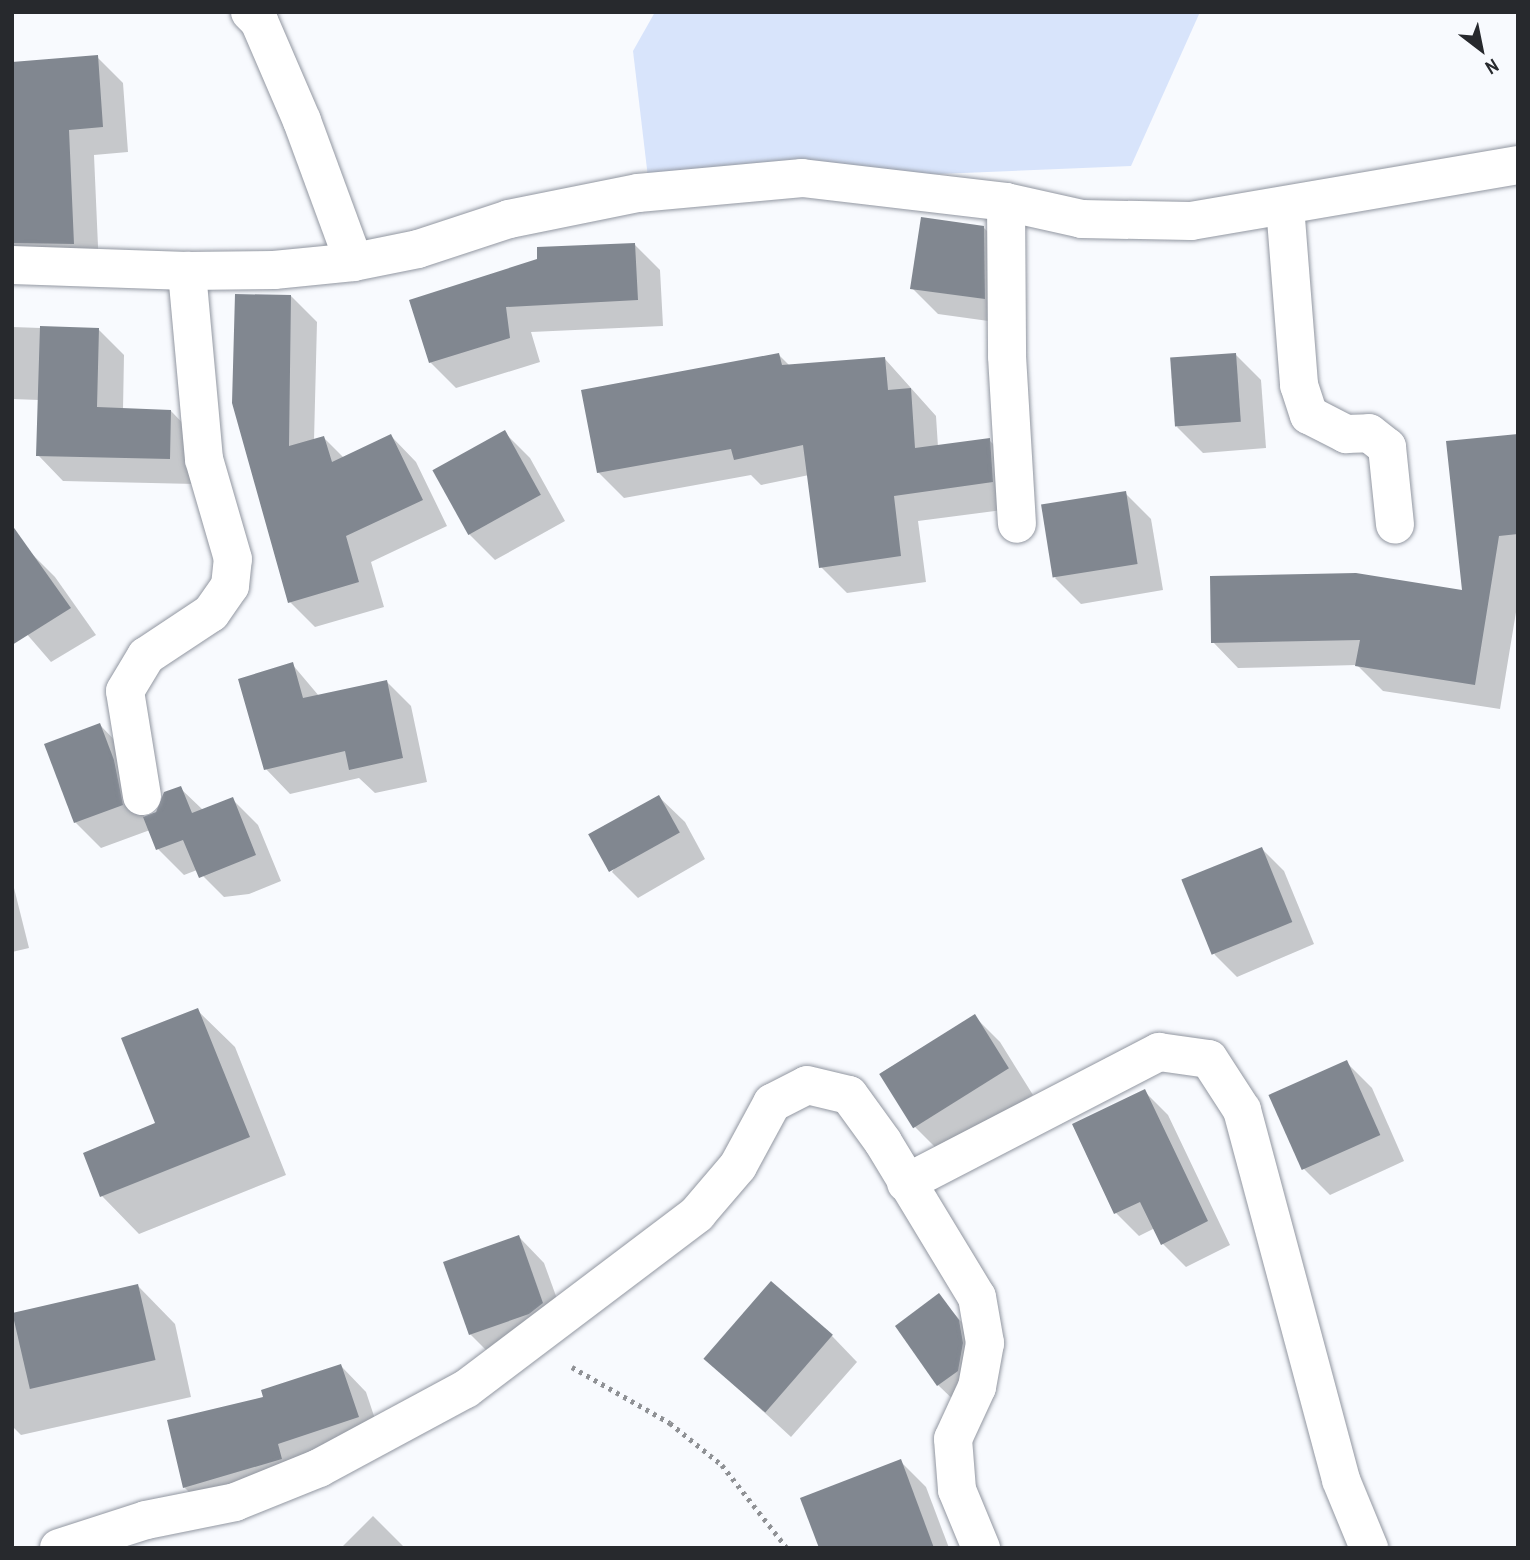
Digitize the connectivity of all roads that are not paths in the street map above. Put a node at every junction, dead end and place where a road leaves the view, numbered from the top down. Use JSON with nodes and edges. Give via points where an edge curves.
{"nodes":[{"id":1,"x":250,"y":12,"type":"edge"},
{"id":2,"x":1518,"y":165,"type":"edge"},
{"id":3,"x":1006,"y":202,"type":"junction"},
{"id":4,"x":1285,"y":206,"type":"junction"},
{"id":5,"x":354,"y":262,"type":"junction"},
{"id":6,"x":12,"y":265,"type":"edge"},
{"id":7,"x":187,"y":271,"type":"junction"},
{"id":8,"x":1017,"y":524,"type":"dead end"},
{"id":9,"x":1395,"y":525,"type":"dead end"},
{"id":10,"x":142,"y":796,"type":"dead end"},
{"id":11,"x":906,"y":1183,"type":"junction"},
{"id":12,"x":59,"y":1548,"type":"edge"},
{"id":13,"x":981,"y":1548,"type":"edge"},
{"id":14,"x":1368,"y":1548,"type":"edge"}],
"edges":[{"from":1,"to":5,"type":"street","via":[[259,21],[302,121]]},
{"from":2,"to":4,"type":"street"},
{"from":3,"to":4,"type":"street","via":[[1082,219],[1191,220]]},
{"from":3,"to":5,"type":"street","via":[[802,178],[638,193],[509,219],[418,249]]},
{"from":3,"to":8,"type":"street","via":[[1007,356]]},
{"from":4,"to":9,"type":"street","via":[[1299,385],[1309,415],[1346,434],[1369,433],[1387,447]]},
{"from":5,"to":7,"type":"street","via":[[274,270]]},
{"from":6,"to":7,"type":"street"},
{"from":7,"to":10,"type":"street","via":[[204,459],[233,559],[230,586],[211,613],[146,656],[125,691]]},
{"from":11,"to":12,"type":"street","via":[[849,1095],[807,1085],[772,1103],[738,1166],[697,1214],[466,1389],[319,1468],[235,1502],[146,1520]]},
{"from":11,"to":13,"type":"street","via":[[977,1297],[985,1343],[977,1387],[953,1439],[957,1490]]},
{"from":11,"to":14,"type":"street","via":[[1159,1052],[1209,1059],[1242,1110],[1341,1480]]}]}
